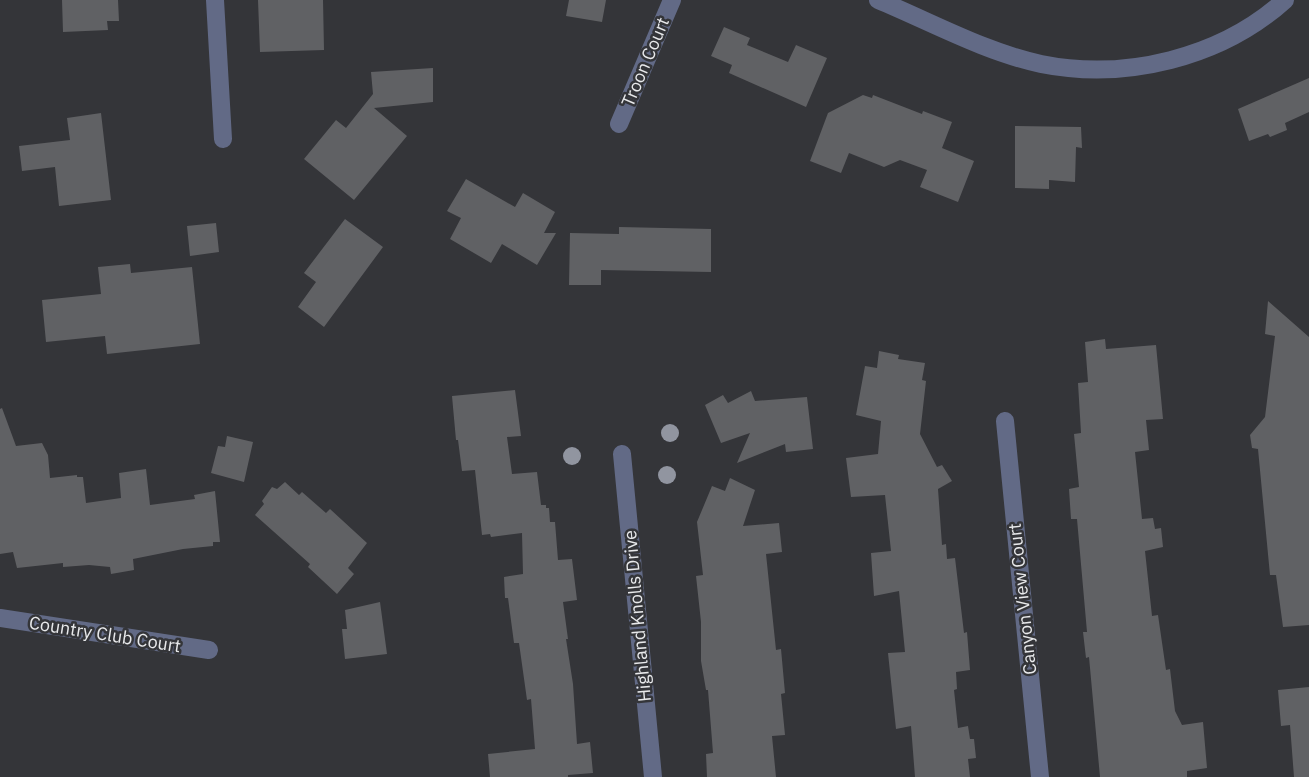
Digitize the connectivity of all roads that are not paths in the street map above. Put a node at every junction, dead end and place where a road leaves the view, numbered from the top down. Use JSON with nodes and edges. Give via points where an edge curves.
{"nodes":[{"id":1,"x":215,"y":0,"type":"edge"},
{"id":2,"x":672,"y":0,"type":"edge"},
{"id":3,"x":878,"y":0,"type":"edge"},
{"id":4,"x":1285,"y":0,"type":"edge"},
{"id":5,"x":619,"y":124,"type":"dead end"},
{"id":6,"x":223,"y":139,"type":"dead end"},
{"id":7,"x":1005,"y":421,"type":"dead end"},
{"id":8,"x":622,"y":454,"type":"dead end"},
{"id":9,"x":0,"y":618,"type":"edge"},
{"id":10,"x":209,"y":650,"type":"dead end"},
{"id":11,"x":653,"y":777,"type":"edge"},
{"id":12,"x":1040,"y":777,"type":"edge"}],
"edges":[{"from":1,"to":6,"type":"street"},
{"from":2,"to":5,"type":"street","name":"Troon Court"},
{"from":3,"to":4,"type":"street","via":[[1002,53],[1082,69],[1168,61],[1242,31]]},
{"from":7,"to":12,"type":"street","name":"Canyon View Court"},
{"from":8,"to":11,"type":"street","name":"Highland Knolls Drive"},
{"from":9,"to":10,"type":"street","name":"Country Club Court"}]}
